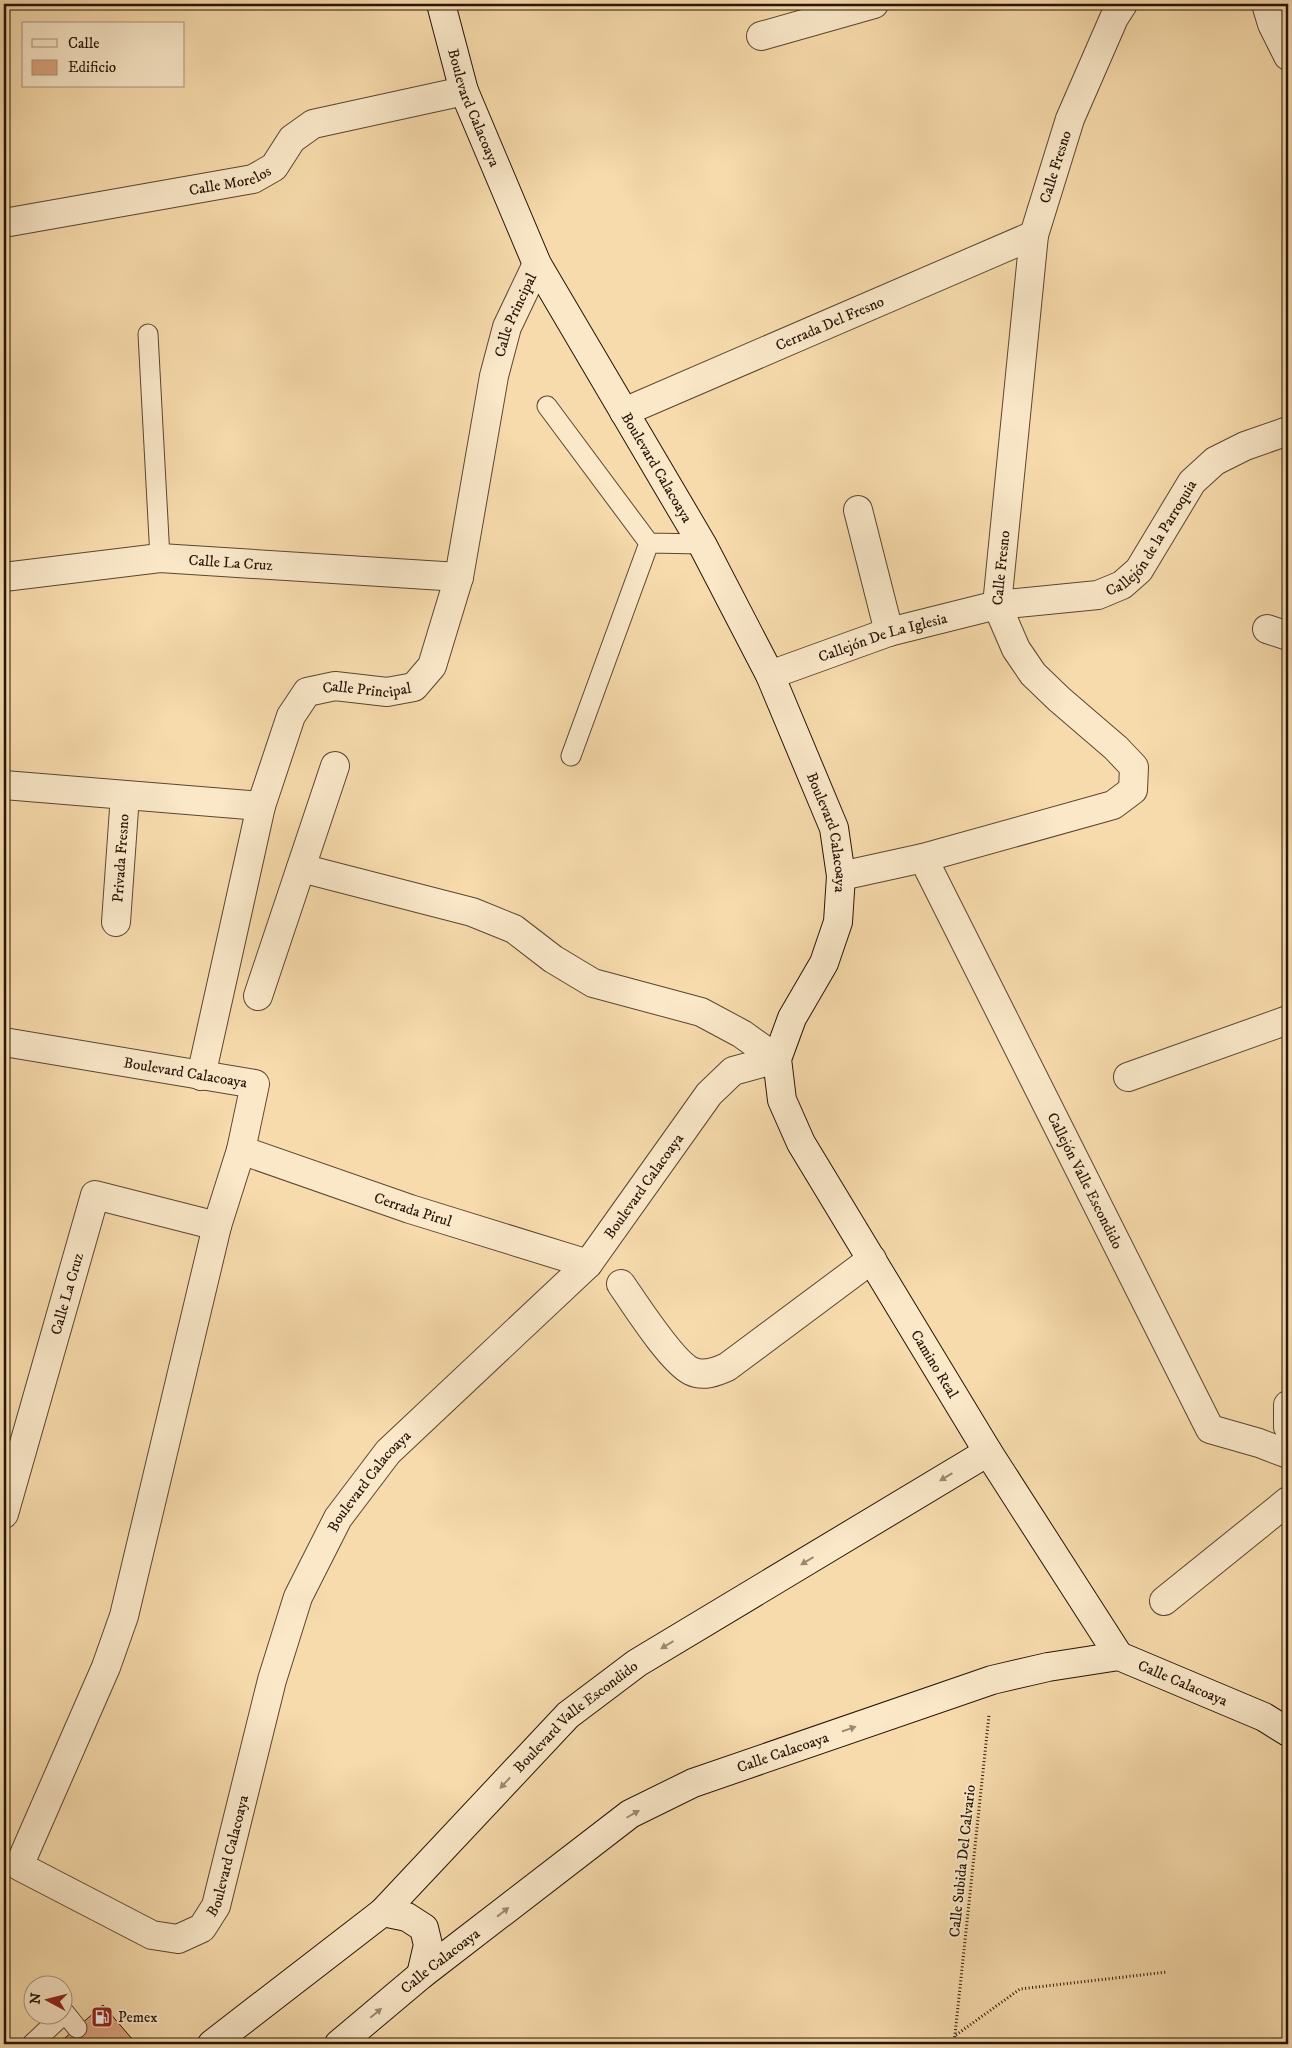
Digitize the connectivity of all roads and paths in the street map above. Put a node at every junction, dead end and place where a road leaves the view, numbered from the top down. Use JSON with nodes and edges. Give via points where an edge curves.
{"nodes":[{"id":1,"x":441,"y":4,"type":"edge"},
{"id":2,"x":874,"y":4,"type":"edge"},
{"id":3,"x":1123,"y":4,"type":"edge"},
{"id":4,"x":1266,"y":4,"type":"edge"},
{"id":5,"x":761,"y":36,"type":"dead end"},
{"id":6,"x":1288,"y":56,"type":"edge"},
{"id":7,"x":464,"y":91,"type":"junction"},
{"id":8,"x":4,"y":223,"type":"edge"},
{"id":9,"x":1034,"y":235,"type":"junction"},
{"id":10,"x":537,"y":264,"type":"junction"},
{"id":11,"x":148,"y":334,"type":"dead end"},
{"id":12,"x":547,"y":406,"type":"dead end"},
{"id":13,"x":624,"y":412,"type":"junction"},
{"id":14,"x":1288,"y":431,"type":"edge"},
{"id":15,"x":858,"y":510,"type":"dead end"},
{"id":16,"x":649,"y":543,"type":"junction"},
{"id":17,"x":702,"y":544,"type":"junction"},
{"id":18,"x":160,"y":558,"type":"junction"},
{"id":19,"x":4,"y":577,"type":"edge"},
{"id":20,"x":458,"y":577,"type":"junction"},
{"id":21,"x":997,"y":605,"type":"junction"},
{"id":22,"x":888,"y":632,"type":"junction"},
{"id":23,"x":770,"y":675,"type":"junction"},
{"id":24,"x":571,"y":756,"type":"dead end"},
{"id":25,"x":335,"y":766,"type":"dead end"},
{"id":26,"x":4,"y":786,"type":"edge"},
{"id":27,"x":125,"y":795,"type":"junction"},
{"id":28,"x":262,"y":806,"type":"junction"},
{"id":29,"x":923,"y":858,"type":"junction"},
{"id":30,"x":301,"y":868,"type":"junction"},
{"id":31,"x":841,"y":876,"type":"junction"},
{"id":32,"x":116,"y":922,"type":"dead end"},
{"id":33,"x":258,"y":996,"type":"dead end"},
{"id":34,"x":1288,"y":1020,"type":"edge"},
{"id":35,"x":4,"y":1042,"type":"edge"},
{"id":36,"x":777,"y":1059,"type":"junction"},
{"id":37,"x":201,"y":1076,"type":"junction"},
{"id":38,"x":1128,"y":1077,"type":"dead end"},
{"id":39,"x":242,"y":1150,"type":"junction"},
{"id":40,"x":217,"y":1226,"type":"junction"},
{"id":41,"x":872,"y":1260,"type":"junction"},
{"id":42,"x":588,"y":1264,"type":"junction"},
{"id":43,"x":621,"y":1284,"type":"dead end"},
{"id":44,"x":1288,"y":1405,"type":"edge"},
{"id":45,"x":1288,"y":1427,"type":"edge"},
{"id":46,"x":988,"y":1452,"type":"junction"},
{"id":47,"x":1288,"y":1454,"type":"edge"},
{"id":48,"x":1288,"y":1501,"type":"edge"},
{"id":49,"x":4,"y":1514,"type":"edge"},
{"id":50,"x":1164,"y":1601,"type":"dead end"},
{"id":51,"x":1119,"y":1656,"type":"junction"},
{"id":52,"x":992,"y":1680,"type":"junction"},
{"id":53,"x":1288,"y":1732,"type":"edge"},
{"id":54,"x":384,"y":1912,"type":"junction"},
{"id":55,"x":1167,"y":1972,"type":"dead end"},
{"id":56,"x":421,"y":1975,"type":"junction"},
{"id":57,"x":77,"y":2028,"type":"dead end"},
{"id":58,"x":955,"y":2036,"type":"junction"},
{"id":59,"x":32,"y":2044,"type":"edge"},
{"id":60,"x":212,"y":2044,"type":"edge"},
{"id":61,"x":339,"y":2044,"type":"edge"},
{"id":62,"x":954,"y":2044,"type":"edge"}],
"edges":[{"from":1,"to":7,"type":"street","name":"Boulevard Calacoaya"},
{"from":2,"to":5,"type":"street"},
{"from":3,"to":9,"type":"street","name":"Calle Fresno","via":[[1070,119]]},
{"from":4,"to":6,"type":"street"},
{"from":7,"to":8,"type":"street","name":"Calle Morelos","via":[[312,124],[292,139],[274,167],[253,179]]},
{"from":7,"to":10,"type":"street","name":"Boulevard Calacoaya"},
{"from":9,"to":13,"type":"street","name":"Cerrada Del Fresno"},
{"from":9,"to":21,"type":"street","name":"Calle Fresno"},
{"from":10,"to":13,"type":"street","name":"Boulevard Calacoaya"},
{"from":10,"to":20,"type":"street","name":"Calle Principal","via":[[507,327],[496,368]]},
{"from":11,"to":18,"type":"lane"},
{"from":12,"to":16,"type":"lane"},
{"from":13,"to":17,"type":"street","name":"Boulevard Calacoaya"},
{"from":14,"to":21,"type":"street","name":"Callejón de la Parroquia","via":[[1244,446],[1215,461],[1192,482],[1139,570],[1122,585],[1098,595]]},
{"from":15,"to":22,"type":"street"},
{"from":16,"to":17,"type":"lane"},
{"from":16,"to":24,"type":"lane"},
{"from":17,"to":23,"type":"street","name":"Boulevard Calacoaya"},
{"from":18,"to":19,"type":"street","name":"Calle La Cruz"},
{"from":18,"to":20,"type":"street","name":"Calle La Cruz"},
{"from":20,"to":28,"type":"street","name":"Calle Principal","via":[[432,666],[414,687],[386,692],[335,686],[307,692],[291,716]]},
{"from":21,"to":22,"type":"street","name":"Callejón De La Iglesia"},
{"from":21,"to":29,"type":"street","name":"Calle Fresno","via":[[1016,649],[1033,674],[1134,767],[1133,790],[1113,805]]},
{"from":22,"to":23,"type":"street","name":"Callejón De La Iglesia"},
{"from":23,"to":31,"type":"street","name":"Boulevard Calacoaya","via":[[834,828]]},
{"from":25,"to":30,"type":"street"},
{"from":26,"to":27,"type":"street"},
{"from":27,"to":28,"type":"street"},
{"from":27,"to":32,"type":"street","name":"Privada Fresno"},
{"from":28,"to":37,"type":"street","name":"Calle Principal"},
{"from":29,"to":31,"type":"street","name":"Calle Fresno"},
{"from":29,"to":47,"type":"street","name":"Callejón Valle Escondido","via":[[1210,1429]]},
{"from":30,"to":33,"type":"street"},
{"from":30,"to":36,"type":"street","via":[[472,912],[514,929],[553,959],[594,983],[701,1012],[742,1034]]},
{"from":31,"to":36,"type":"street","name":"Boulevard Calacoaya","via":[[838,922],[824,963],[792,1018]]},
{"from":34,"to":38,"type":"street"},
{"from":35,"to":37,"type":"street","name":"Boulevard Calacoaya"},
{"from":36,"to":41,"type":"street","name":"Camino Real","via":[[782,1100],[801,1143]]},
{"from":36,"to":42,"type":"street","name":"Boulevard Calacoaya","via":[[733,1071],[709,1094]]},
{"from":37,"to":39,"type":"street","name":"Boulevard Calacoaya","via":[[255,1084]]},
{"from":39,"to":40,"type":"street","name":"Boulevard Calacoaya"},
{"from":39,"to":42,"type":"street","name":"Cerrada Pirul","via":[[410,1209]]},
{"from":40,"to":42,"type":"street","name":"Boulevard Calacoaya","via":[[124,1616],[106,1667],[19,1866],[152,1935],[178,1939],[202,1928],[216,1906],[272,1680],[298,1598],[338,1518],[388,1452]]},
{"from":40,"to":49,"type":"street","name":"Calle La Cruz","via":[[95,1195]]},
{"from":41,"to":43,"type":"street","via":[[728,1368],[710,1374],[691,1371],[676,1360]]},
{"from":41,"to":46,"type":"street","name":"Camino Real"},
{"from":44,"to":45,"type":"street"},
{"from":46,"to":51,"type":"street","name":"Camino Real"},
{"from":46,"to":54,"type":"street","name":"Boulevard Valle Escondido","one_way":true,"via":[[637,1663],[568,1715]]},
{"from":48,"to":50,"type":"street"},
{"from":51,"to":52,"type":"street","name":"Calle Calacoaya"},
{"from":51,"to":53,"type":"street","name":"Calle Calacoaya","via":[[1264,1717]]},
{"from":56,"to":52,"type":"street","name":"Calle Calacoaya","one_way":true,"via":[[630,1814],[693,1783]]},
{"from":52,"to":58,"type":"path","name":"Calle Subida Del Calvario"},
{"from":54,"to":56,"type":"street","via":[[407,1917],[424,1928],[428,1945]]},
{"from":54,"to":60,"type":"street","name":"Boulevard Valle Escondido"},
{"from":55,"to":58,"type":"path","via":[[1020,1989]]},
{"from":61,"to":56,"type":"street","name":"Calle Calacoaya","one_way":true},
{"from":57,"to":59,"type":"lane","via":[[65,2013]]},
{"from":58,"to":62,"type":"path","name":"Calle Subida Del Calvario"}]}
